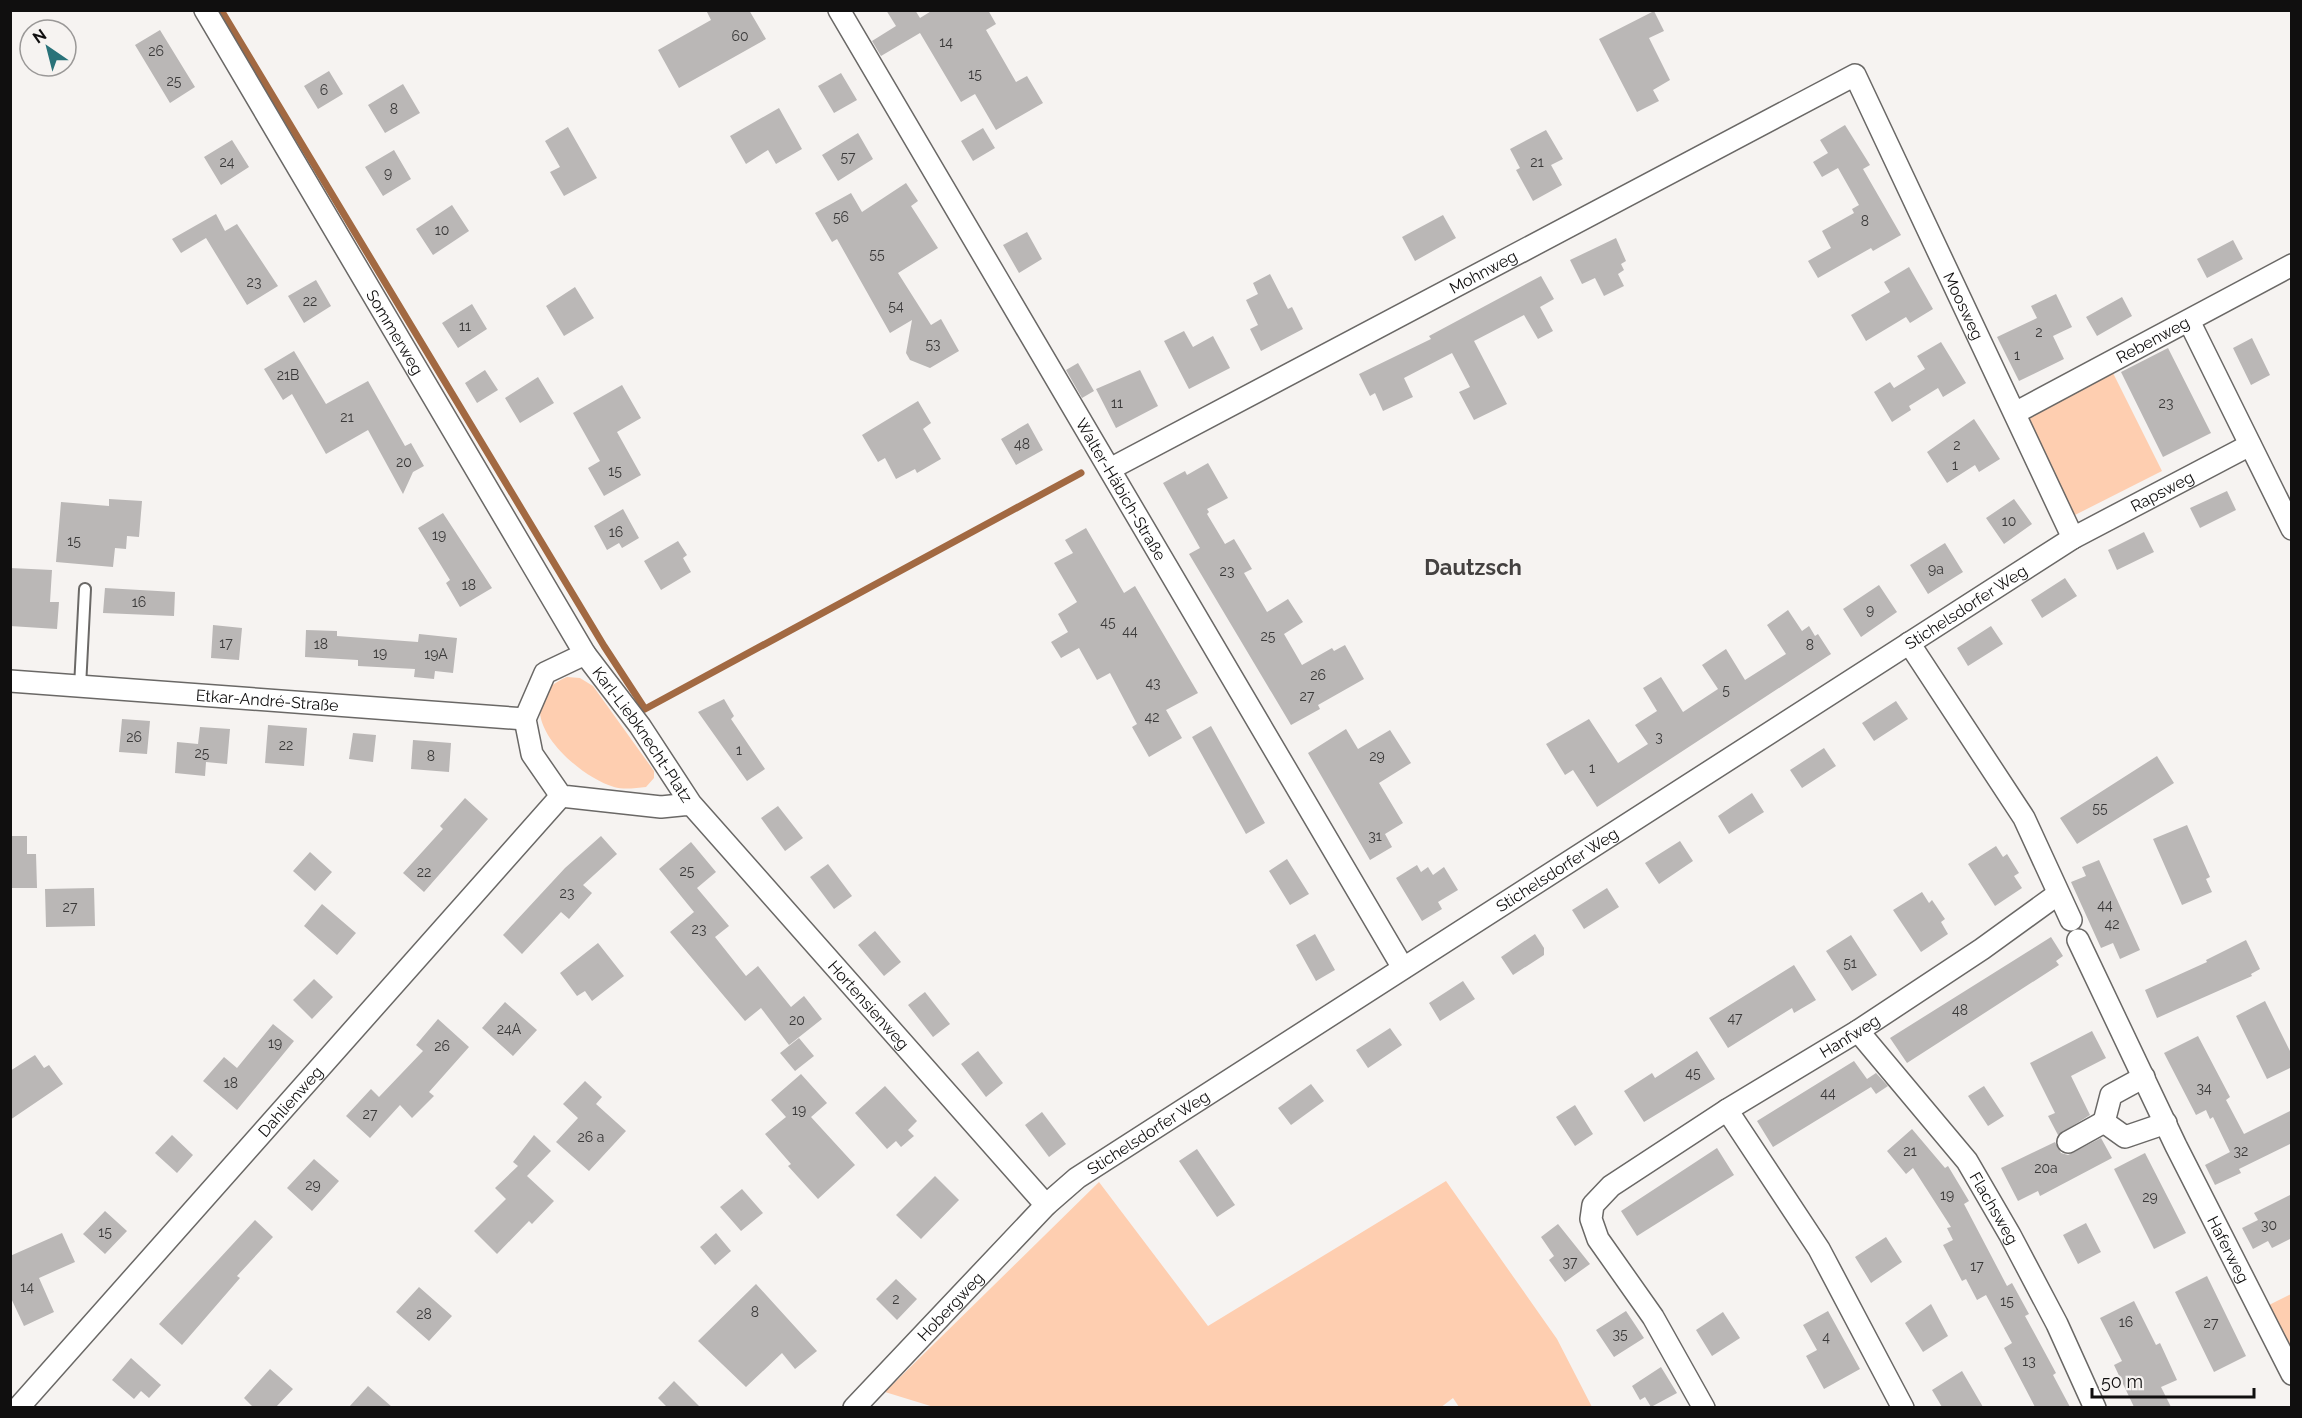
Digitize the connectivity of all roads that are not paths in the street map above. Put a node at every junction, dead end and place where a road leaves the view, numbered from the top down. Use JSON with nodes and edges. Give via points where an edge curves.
{"nodes":[{"id":1,"x":205,"y":10,"type":"edge"},
{"id":2,"x":839,"y":10,"type":"edge"},
{"id":3,"x":1855,"y":75,"type":"joint"},
{"id":4,"x":2292,"y":265,"type":"edge"},
{"id":5,"x":2189,"y":321,"type":"junction"},
{"id":6,"x":2015,"y":414,"type":"junction"},
{"id":7,"x":2250,"y":445,"type":"junction"},
{"id":8,"x":1110,"y":469,"type":"junction"},
{"id":9,"x":2292,"y":529,"type":"edge"},
{"id":10,"x":2073,"y":538,"type":"junction"},
{"id":11,"x":85,"y":589,"type":"dead end"},
{"id":12,"x":1909,"y":643,"type":"junction"},
{"id":13,"x":585,"y":654,"type":"junction"},
{"id":14,"x":10,"y":681,"type":"edge"},
{"id":15,"x":80,"y":687,"type":"junction"},
{"id":16,"x":525,"y":719,"type":"junction"},
{"id":17,"x":561,"y":796,"type":"junction"},
{"id":18,"x":691,"y":804,"type":"junction"},
{"id":19,"x":2058,"y":894,"type":"junction"},
{"id":20,"x":2071,"y":920,"type":"dead end"},
{"id":21,"x":2078,"y":940,"type":"dead end"},
{"id":22,"x":1403,"y":968,"type":"junction"},
{"id":23,"x":1858,"y":1031,"type":"junction"},
{"id":24,"x":2144,"y":1077,"type":"junction"},
{"id":25,"x":1727,"y":1110,"type":"junction"},
{"id":26,"x":2104,"y":1122,"type":"junction"},
{"id":27,"x":2166,"y":1123,"type":"junction"},
{"id":28,"x":2068,"y":1142,"type":"dead end"},
{"id":29,"x":1046,"y":1205,"type":"junction"},
{"id":30,"x":2292,"y":1374,"type":"edge"},
{"id":31,"x":18,"y":1407,"type":"edge"},
{"id":32,"x":854,"y":1407,"type":"edge"},
{"id":33,"x":1704,"y":1407,"type":"edge"},
{"id":34,"x":1903,"y":1407,"type":"edge"},
{"id":35,"x":2095,"y":1407,"type":"edge"}],
"edges":[{"from":1,"to":13,"type":"street","name":"Sommerweg"},
{"from":2,"to":8,"type":"street","name":"Walter-Häbich-Straße"},
{"from":3,"to":6,"type":"street","name":"Moosweg"},
{"from":3,"to":8,"type":"street","name":"Mohnweg"},
{"from":4,"to":5,"type":"street","name":"Rebenweg"},
{"from":5,"to":6,"type":"street","name":"Rebenweg"},
{"from":5,"to":7,"type":"street"},
{"from":6,"to":10,"type":"street","name":"Moosweg"},
{"from":7,"to":9,"type":"street"},
{"from":7,"to":10,"type":"street","name":"Rapsweg"},
{"from":8,"to":22,"type":"street","name":"Walter-Häbich-Straße"},
{"from":10,"to":12,"type":"street","name":"Stichelsdorfer Weg"},
{"from":11,"to":15,"type":"lane"},
{"from":12,"to":19,"type":"street","via":[[2024,818]]},
{"from":12,"to":22,"type":"street","name":"Stichelsdorfer Weg"},
{"from":13,"to":16,"type":"street","name":"Karl-Liebknecht-Platz","via":[[545,673]]},
{"from":13,"to":18,"type":"street","name":"Karl-Liebknecht-Platz","via":[[640,726]]},
{"from":14,"to":15,"type":"street","name":"Etkar-André-Straße"},
{"from":15,"to":16,"type":"street","name":"Etkar-André-Straße"},
{"from":16,"to":17,"type":"street","via":[[532,754]]},
{"from":17,"to":18,"type":"street","name":"Karl-Liebknecht-Platz","via":[[661,807]]},
{"from":17,"to":31,"type":"street","name":"Dahlienweg"},
{"from":18,"to":29,"type":"street","name":"Hortensienweg"},
{"from":19,"to":20,"type":"street"},
{"from":19,"to":23,"type":"street","name":"Hanfweg"},
{"from":21,"to":24,"type":"street","name":"Haferweg"},
{"from":22,"to":29,"type":"street","name":"Stichelsdorfer Weg","via":[[1077,1178]]},
{"from":23,"to":25,"type":"street","name":"Hanfweg"},
{"from":23,"to":35,"type":"street","name":"Flachsweg","via":[[1967,1161],[2052,1315]]},
{"from":24,"to":26,"type":"street","via":[[2111,1095]]},
{"from":24,"to":27,"type":"street","name":"Haferweg"},
{"from":25,"to":33,"type":"street","name":"Hanfweg","via":[[1611,1186],[1599,1196],[1591,1211],[1598,1239],[1653,1317]]},
{"from":25,"to":34,"type":"street","via":[[1819,1249]]},
{"from":26,"to":27,"type":"street","via":[[2125,1137]]},
{"from":26,"to":28,"type":"street"},
{"from":27,"to":30,"type":"street","name":"Haferweg"},
{"from":29,"to":32,"type":"street","name":"Hobergweg"}]}
